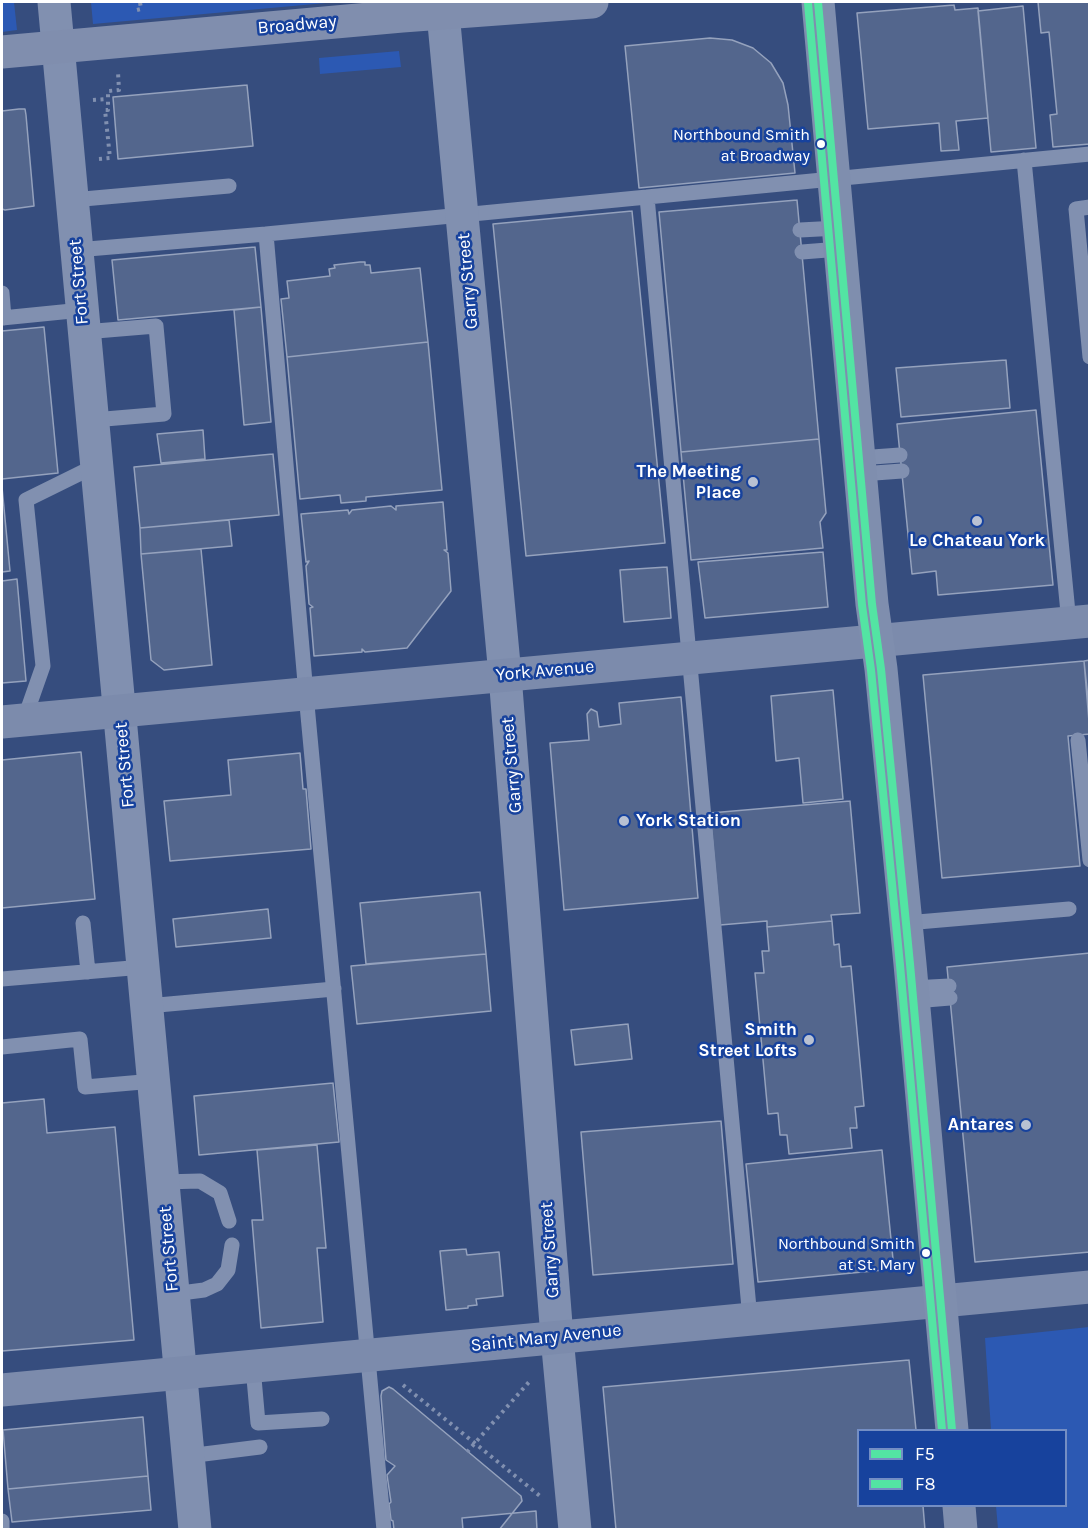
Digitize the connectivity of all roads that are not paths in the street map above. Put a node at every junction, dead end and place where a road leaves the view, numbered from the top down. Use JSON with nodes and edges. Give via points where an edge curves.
{"nodes":[{"id":1,"x":54,"y":2,"type":"edge"},
{"id":2,"x":592,"y":2,"type":"edge"},
{"id":3,"x":818,"y":2,"type":"edge"},
{"id":4,"x":443,"y":7,"type":"edge"},
{"id":5,"x":57,"y":46,"type":"junction"},
{"id":6,"x":2,"y":52,"type":"edge"},
{"id":7,"x":1089,"y":154,"type":"edge"},
{"id":8,"x":1024,"y":160,"type":"junction"},
{"id":9,"x":834,"y":178,"type":"junction"},
{"id":10,"x":229,"y":186,"type":"dead end"},
{"id":11,"x":647,"y":197,"type":"junction"},
{"id":12,"x":72,"y":200,"type":"junction"},
{"id":13,"x":1089,"y":207,"type":"edge"},
{"id":14,"x":462,"y":215,"type":"junction"},
{"id":15,"x":800,"y":230,"type":"dead end"},
{"id":16,"x":266,"y":234,"type":"junction"},
{"id":17,"x":839,"y":238,"type":"junction"},
{"id":18,"x":76,"y":250,"type":"junction"},
{"id":19,"x":802,"y":252,"type":"dead end"},
{"id":20,"x":2,"y":293,"type":"edge"},
{"id":21,"x":3,"y":318,"type":"edge"},
{"id":22,"x":83,"y":321,"type":"junction"},
{"id":23,"x":1089,"y":357,"type":"edge"},
{"id":24,"x":93,"y":420,"type":"junction"},
{"id":25,"x":900,"y":455,"type":"dead end"},
{"id":26,"x":97,"y":465,"type":"junction"},
{"id":27,"x":860,"y":466,"type":"junction"},
{"id":28,"x":902,"y":471,"type":"dead end"},
{"id":29,"x":1079,"y":622,"type":"edge"},
{"id":30,"x":878,"y":640,"type":"junction"},
{"id":31,"x":690,"y":658,"type":"junction"},
{"id":32,"x":505,"y":675,"type":"junction"},
{"id":33,"x":306,"y":694,"type":"junction"},
{"id":34,"x":120,"y":710,"type":"junction"},
{"id":35,"x":13,"y":721,"type":"edge"},
{"id":36,"x":1078,"y":740,"type":"dead end"},
{"id":37,"x":1089,"y":860,"type":"edge"},
{"id":38,"x":1069,"y":909,"type":"dead end"},
{"id":39,"x":83,"y":923,"type":"dead end"},
{"id":40,"x":906,"y":924,"type":"junction"},
{"id":41,"x":143,"y":967,"type":"junction"},
{"id":42,"x":88,"y":972,"type":"junction"},
{"id":43,"x":2,"y":979,"type":"edge"},
{"id":44,"x":334,"y":989,"type":"junction"},
{"id":45,"x":950,"y":992,"type":"dead end"},
{"id":46,"x":913,"y":995,"type":"junction"},
{"id":47,"x":147,"y":1006,"type":"junction"},
{"id":48,"x":2,"y":1047,"type":"edge"},
{"id":49,"x":154,"y":1081,"type":"junction"},
{"id":50,"x":163,"y":1182,"type":"junction"},
{"id":51,"x":229,"y":1221,"type":"dead end"},
{"id":52,"x":232,"y":1245,"type":"dead end"},
{"id":53,"x":1089,"y":1287,"type":"edge"},
{"id":54,"x":173,"y":1294,"type":"junction"},
{"id":55,"x":940,"y":1300,"type":"junction"},
{"id":56,"x":750,"y":1319,"type":"junction"},
{"id":57,"x":557,"y":1337,"type":"junction"},
{"id":58,"x":368,"y":1356,"type":"junction"},
{"id":59,"x":254,"y":1366,"type":"junction"},
{"id":60,"x":180,"y":1372,"type":"junction"},
{"id":61,"x":2,"y":1390,"type":"edge"},
{"id":62,"x":322,"y":1419,"type":"dead end"},
{"id":63,"x":952,"y":1429,"type":"edge"},
{"id":64,"x":260,"y":1447,"type":"dead end"},
{"id":65,"x":188,"y":1456,"type":"junction"},
{"id":66,"x":959,"y":1507,"type":"edge"},
{"id":67,"x":2,"y":1521,"type":"edge"},
{"id":68,"x":2,"y":1530,"type":"edge"},
{"id":69,"x":195,"y":1530,"type":"edge"},
{"id":70,"x":384,"y":1530,"type":"edge"},
{"id":71,"x":575,"y":1530,"type":"edge"},
{"id":72,"x":961,"y":1530,"type":"edge"}],
"edges":[{"from":1,"to":5,"type":"street","name":"Fort Street"},
{"from":2,"to":4,"type":"highway","name":"Broadway"},
{"from":3,"to":9,"type":"main road"},
{"from":4,"to":5,"type":"highway","name":"Broadway"},
{"from":4,"to":14,"type":"street","name":"Garry Street"},
{"from":5,"to":6,"type":"highway","name":"Broadway"},
{"from":5,"to":12,"type":"street","name":"Fort Street"},
{"from":7,"to":8,"type":"lane"},
{"from":8,"to":9,"type":"lane"},
{"from":8,"to":29,"type":"lane"},
{"from":9,"to":11,"type":"lane"},
{"from":9,"to":17,"type":"main road"},
{"from":10,"to":12,"type":"lane"},
{"from":11,"to":14,"type":"lane"},
{"from":11,"to":31,"type":"lane"},
{"from":12,"to":18,"type":"street","name":"Fort Street"},
{"from":13,"to":23,"type":"lane","via":[[1076,208]]},
{"from":14,"to":16,"type":"lane"},
{"from":14,"to":32,"type":"street","name":"Garry Street"},
{"from":15,"to":17,"type":"lane"},
{"from":16,"to":18,"type":"lane"},
{"from":16,"to":33,"type":"lane"},
{"from":17,"to":19,"type":"lane"},
{"from":17,"to":27,"type":"main road"},
{"from":18,"to":22,"type":"street","name":"Fort Street"},
{"from":20,"to":21,"type":"lane"},
{"from":21,"to":22,"type":"lane"},
{"from":22,"to":24,"type":"street","name":"Fort Street"},
{"from":22,"to":24,"type":"lane","via":[[156,326],[164,414]]},
{"from":24,"to":26,"type":"street","name":"Fort Street"},
{"from":25,"to":27,"type":"lane"},
{"from":26,"to":34,"type":"street","name":"Fort Street"},
{"from":26,"to":35,"type":"lane","via":[[26,500],[43,666]]},
{"from":27,"to":28,"type":"lane"},
{"from":27,"to":30,"type":"main road"},
{"from":29,"to":30,"type":"main road","name":"York Avenue"},
{"from":30,"to":31,"type":"main road","name":"York Avenue"},
{"from":30,"to":40,"type":"main road"},
{"from":31,"to":32,"type":"main road","name":"York Avenue"},
{"from":31,"to":56,"type":"lane"},
{"from":32,"to":33,"type":"main road","name":"York Avenue"},
{"from":32,"to":57,"type":"street","name":"Garry Street"},
{"from":33,"to":34,"type":"main road","name":"York Avenue"},
{"from":33,"to":44,"type":"lane"},
{"from":34,"to":35,"type":"main road","name":"York Avenue"},
{"from":34,"to":41,"type":"street","name":"Fort Street"},
{"from":36,"to":37,"type":"lane"},
{"from":38,"to":40,"type":"lane"},
{"from":39,"to":42,"type":"lane"},
{"from":40,"to":46,"type":"main road"},
{"from":41,"to":42,"type":"lane"},
{"from":41,"to":47,"type":"street","name":"Fort Street"},
{"from":42,"to":43,"type":"lane"},
{"from":44,"to":47,"type":"lane"},
{"from":44,"to":58,"type":"lane"},
{"from":45,"to":46,"type":"lane"},
{"from":46,"to":55,"type":"main road"},
{"from":47,"to":49,"type":"street","name":"Fort Street"},
{"from":48,"to":49,"type":"lane","via":[[80,1039],[84,1087]]},
{"from":49,"to":50,"type":"street","name":"Fort Street"},
{"from":50,"to":51,"type":"lane","via":[[200,1181],[220,1193]]},
{"from":50,"to":54,"type":"street","name":"Fort Street"},
{"from":52,"to":54,"type":"lane","via":[[228,1270],[217,1284]]},
{"from":53,"to":55,"type":"main road","name":"Saint Mary Avenue"},
{"from":54,"to":60,"type":"street","name":"Fort Street"},
{"from":55,"to":56,"type":"main road","name":"Saint Mary Avenue"},
{"from":55,"to":63,"type":"main road"},
{"from":56,"to":57,"type":"main road","name":"Saint Mary Avenue"},
{"from":57,"to":58,"type":"main road","name":"Saint Mary Avenue"},
{"from":57,"to":71,"type":"street","name":"Garry Street"},
{"from":58,"to":59,"type":"main road","name":"Saint Mary Avenue"},
{"from":58,"to":70,"type":"lane"},
{"from":59,"to":60,"type":"main road","name":"Saint Mary Avenue"},
{"from":59,"to":62,"type":"lane","via":[[258,1423]]},
{"from":60,"to":61,"type":"main road","name":"Saint Mary Avenue"},
{"from":60,"to":65,"type":"street","name":"Fort Street"},
{"from":64,"to":65,"type":"lane"},
{"from":65,"to":69,"type":"street","name":"Fort Street"},
{"from":66,"to":72,"type":"main road"},
{"from":67,"to":68,"type":"lane"}]}
